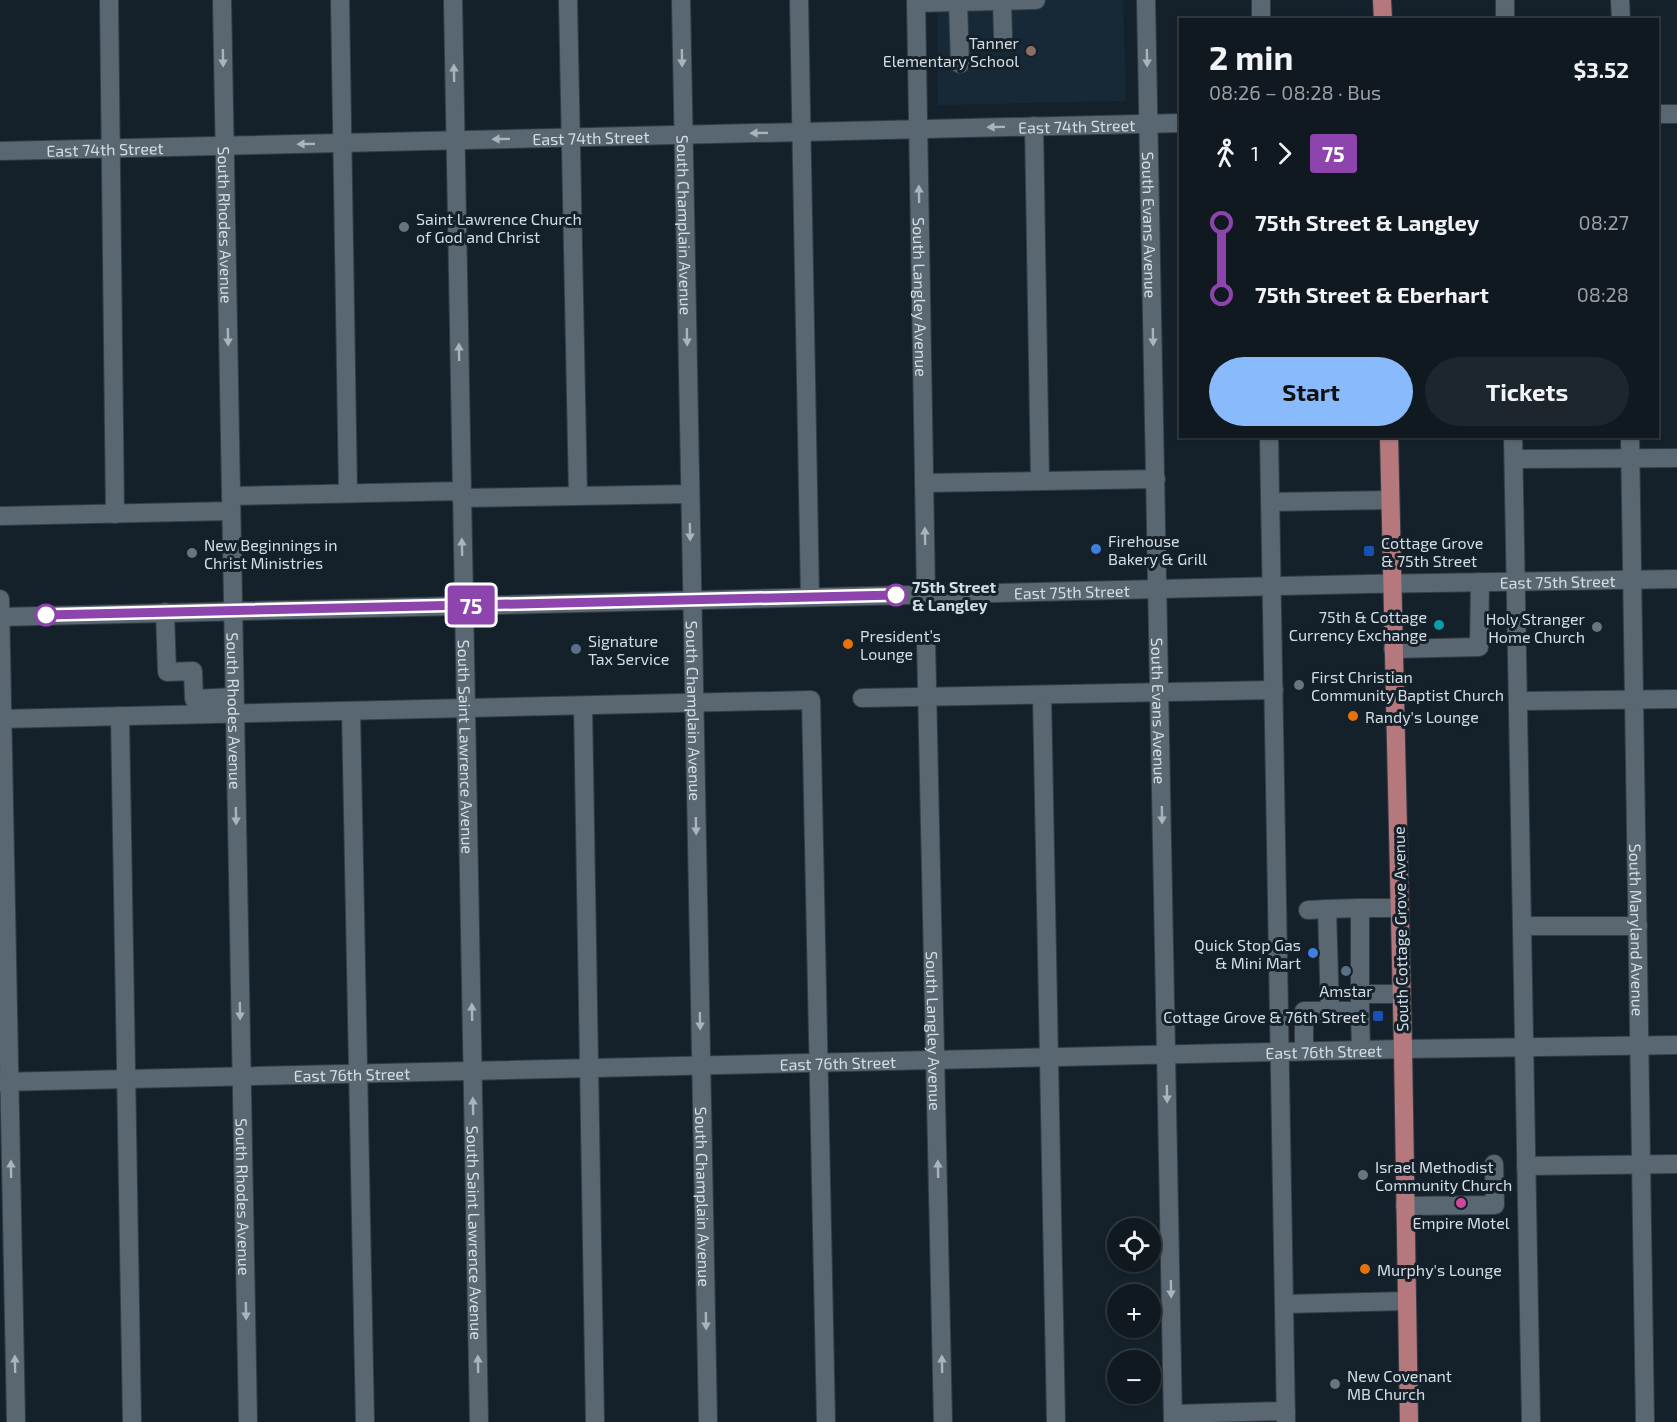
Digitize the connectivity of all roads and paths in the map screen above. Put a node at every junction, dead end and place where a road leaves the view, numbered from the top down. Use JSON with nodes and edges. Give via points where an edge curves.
{"nodes":[{"id":1,"x":109,"y":0,"type":"edge"},
{"id":2,"x":222,"y":0,"type":"edge"},
{"id":3,"x":340,"y":0,"type":"edge"},
{"id":4,"x":453,"y":0,"type":"edge"},
{"id":5,"x":568,"y":0,"type":"edge"},
{"id":6,"x":681,"y":0,"type":"edge"},
{"id":7,"x":799,"y":0,"type":"edge"},
{"id":8,"x":1036,"y":0,"type":"edge"},
{"id":9,"x":1146,"y":0,"type":"edge"},
{"id":10,"x":1261,"y":0,"type":"edge"},
{"id":11,"x":1382,"y":0,"type":"edge"},
{"id":12,"x":1505,"y":0,"type":"edge"},
{"id":13,"x":1620,"y":0,"type":"edge"},
{"id":14,"x":916,"y":1,"type":"edge"},
{"id":15,"x":1002,"y":1,"type":"edge"},
{"id":16,"x":958,"y":2,"type":"junction"},
{"id":17,"x":1261,"y":18,"type":"edge"},
{"id":18,"x":1383,"y":18,"type":"edge"},
{"id":19,"x":1505,"y":18,"type":"edge"},
{"id":20,"x":1620,"y":18,"type":"edge"},
{"id":21,"x":1003,"y":36,"type":"dead end"},
{"id":22,"x":960,"y":63,"type":"dead end"},
{"id":23,"x":1659,"y":114,"type":"edge"},
{"id":24,"x":1677,"y":114,"type":"edge"},
{"id":25,"x":1179,"y":123,"type":"edge"},
{"id":26,"x":1149,"y":124,"type":"junction"},
{"id":27,"x":1034,"y":126,"type":"junction"},
{"id":28,"x":918,"y":129,"type":"junction"},
{"id":29,"x":802,"y":132,"type":"junction"},
{"id":30,"x":683,"y":135,"type":"junction"},
{"id":31,"x":571,"y":137,"type":"junction"},
{"id":32,"x":455,"y":140,"type":"junction"},
{"id":33,"x":343,"y":143,"type":"junction"},
{"id":34,"x":224,"y":146,"type":"junction"},
{"id":35,"x":111,"y":148,"type":"junction"},
{"id":36,"x":0,"y":151,"type":"edge"},
{"id":37,"x":1269,"y":438,"type":"edge"},
{"id":38,"x":1389,"y":438,"type":"edge"},
{"id":39,"x":1513,"y":438,"type":"edge"},
{"id":40,"x":1630,"y":438,"type":"edge"},
{"id":41,"x":1630,"y":458,"type":"junction"},
{"id":42,"x":1677,"y":458,"type":"edge"},
{"id":43,"x":1514,"y":459,"type":"junction"},
{"id":44,"x":1156,"y":479,"type":"junction"},
{"id":45,"x":1040,"y":481,"type":"junction"},
{"id":46,"x":924,"y":483,"type":"junction"},
{"id":47,"x":348,"y":493,"type":"junction"},
{"id":48,"x":690,"y":494,"type":"junction"},
{"id":49,"x":461,"y":495,"type":"junction"},
{"id":50,"x":578,"y":495,"type":"junction"},
{"id":51,"x":1390,"y":500,"type":"junction"},
{"id":52,"x":1270,"y":502,"type":"junction"},
{"id":53,"x":231,"y":503,"type":"junction"},
{"id":54,"x":115,"y":514,"type":"junction"},
{"id":55,"x":0,"y":516,"type":"edge"},
{"id":56,"x":1677,"y":579,"type":"edge"},
{"id":57,"x":1632,"y":580,"type":"junction"},
{"id":58,"x":1516,"y":581,"type":"junction"},
{"id":59,"x":1480,"y":582,"type":"junction"},
{"id":60,"x":1392,"y":583,"type":"junction"},
{"id":61,"x":1272,"y":586,"type":"junction"},
{"id":62,"x":1158,"y":589,"type":"junction"},
{"id":63,"x":926,"y":594,"type":"junction"},
{"id":64,"x":810,"y":597,"type":"junction"},
{"id":65,"x":0,"y":599,"type":"edge"},
{"id":66,"x":692,"y":600,"type":"junction"},
{"id":67,"x":463,"y":605,"type":"junction"},
{"id":68,"x":233,"y":611,"type":"junction"},
{"id":69,"x":165,"y":612,"type":"junction"},
{"id":70,"x":0,"y":617,"type":"edge"},
{"id":71,"x":926,"y":640,"type":"dead end"},
{"id":72,"x":1393,"y":649,"type":"junction"},
{"id":73,"x":1274,"y":690,"type":"junction"},
{"id":74,"x":1160,"y":693,"type":"junction"},
{"id":75,"x":1042,"y":695,"type":"junction"},
{"id":76,"x":862,"y":698,"type":"dead end"},
{"id":77,"x":928,"y":698,"type":"junction"},
{"id":78,"x":1677,"y":699,"type":"edge"},
{"id":79,"x":1634,"y":700,"type":"junction"},
{"id":80,"x":1518,"y":701,"type":"junction"},
{"id":81,"x":694,"y":703,"type":"junction"},
{"id":82,"x":234,"y":705,"type":"junction"},
{"id":83,"x":583,"y":706,"type":"junction"},
{"id":84,"x":466,"y":708,"type":"junction"},
{"id":85,"x":351,"y":711,"type":"junction"},
{"id":86,"x":120,"y":716,"type":"junction"},
{"id":87,"x":1,"y":719,"type":"edge"},
{"id":88,"x":1360,"y":908,"type":"junction"},
{"id":89,"x":1400,"y":908,"type":"junction"},
{"id":90,"x":1327,"y":909,"type":"junction"},
{"id":91,"x":1308,"y":910,"type":"dead end"},
{"id":92,"x":1522,"y":926,"type":"junction"},
{"id":93,"x":1638,"y":926,"type":"junction"},
{"id":94,"x":1402,"y":994,"type":"junction"},
{"id":95,"x":1360,"y":1003,"type":"junction"},
{"id":96,"x":1330,"y":1011,"type":"junction"},
{"id":97,"x":1641,"y":1045,"type":"junction"},
{"id":98,"x":1677,"y":1045,"type":"edge"},
{"id":99,"x":1524,"y":1047,"type":"junction"},
{"id":100,"x":1403,"y":1048,"type":"junction"},
{"id":101,"x":1361,"y":1050,"type":"junction"},
{"id":102,"x":1304,"y":1051,"type":"junction"},
{"id":103,"x":1281,"y":1052,"type":"junction"},
{"id":104,"x":1166,"y":1054,"type":"junction"},
{"id":105,"x":1049,"y":1057,"type":"junction"},
{"id":106,"x":936,"y":1060,"type":"junction"},
{"id":107,"x":820,"y":1063,"type":"junction"},
{"id":108,"x":701,"y":1065,"type":"junction"},
{"id":109,"x":588,"y":1068,"type":"junction"},
{"id":110,"x":473,"y":1071,"type":"junction"},
{"id":111,"x":358,"y":1074,"type":"junction"},
{"id":112,"x":242,"y":1076,"type":"junction"},
{"id":113,"x":125,"y":1079,"type":"junction"},
{"id":114,"x":5,"y":1082,"type":"edge"},
{"id":115,"x":1494,"y":1164,"type":"dead end"},
{"id":116,"x":1642,"y":1164,"type":"junction"},
{"id":117,"x":1677,"y":1164,"type":"edge"},
{"id":118,"x":1526,"y":1166,"type":"junction"},
{"id":119,"x":1405,"y":1206,"type":"junction"},
{"id":120,"x":1407,"y":1301,"type":"junction"},
{"id":121,"x":1285,"y":1304,"type":"junction"},
{"id":122,"x":1286,"y":1417,"type":"edge"},
{"id":123,"x":1173,"y":1418,"type":"edge"},
{"id":124,"x":16,"y":1422,"type":"edge"},
{"id":125,"x":132,"y":1422,"type":"edge"},
{"id":126,"x":248,"y":1422,"type":"edge"},
{"id":127,"x":365,"y":1422,"type":"edge"},
{"id":128,"x":479,"y":1422,"type":"edge"},
{"id":129,"x":595,"y":1422,"type":"edge"},
{"id":130,"x":708,"y":1422,"type":"edge"},
{"id":131,"x":826,"y":1422,"type":"edge"},
{"id":132,"x":943,"y":1422,"type":"edge"},
{"id":133,"x":1056,"y":1422,"type":"edge"},
{"id":134,"x":1409,"y":1422,"type":"edge"},
{"id":135,"x":1531,"y":1422,"type":"edge"},
{"id":136,"x":1645,"y":1422,"type":"edge"}],
"edges":[{"from":1,"to":35,"type":"street"},
{"from":2,"to":34,"type":"street","name":"South Rhodes Avenue","one_way":true},
{"from":3,"to":33,"type":"street"},
{"from":32,"to":4,"type":"street","name":"South Saint Lawrence Avenue","one_way":true},
{"from":5,"to":31,"type":"street"},
{"from":6,"to":30,"type":"street","name":"South Champlain Avenue","one_way":true},
{"from":7,"to":29,"type":"street"},
{"from":8,"to":15,"type":"street"},
{"from":9,"to":26,"type":"street","name":"South Evans Avenue","one_way":true},
{"from":10,"to":17,"type":"street"},
{"from":11,"to":18,"type":"main road"},
{"from":12,"to":19,"type":"street"},
{"from":13,"to":20,"type":"street"},
{"from":14,"to":16,"type":"street"},
{"from":14,"to":28,"type":"street","name":"South Langley Avenue"},
{"from":15,"to":16,"type":"street"},
{"from":15,"to":21,"type":"street"},
{"from":16,"to":22,"type":"street"},
{"from":23,"to":24,"type":"street"},
{"from":25,"to":26,"type":"street","name":"East 74th Street"},
{"from":26,"to":27,"type":"street","name":"East 74th Street"},
{"from":26,"to":44,"type":"street","name":"South Evans Avenue","one_way":true},
{"from":27,"to":28,"type":"street","name":"East 74th Street","one_way":true},
{"from":27,"to":45,"type":"street"},
{"from":28,"to":29,"type":"street","name":"East 74th Street"},
{"from":46,"to":28,"type":"street","name":"South Langley Avenue","one_way":true},
{"from":29,"to":30,"type":"street","name":"East 74th Street","one_way":true},
{"from":29,"to":64,"type":"street"},
{"from":30,"to":31,"type":"street","name":"East 74th Street"},
{"from":30,"to":48,"type":"street","name":"South Champlain Avenue","one_way":true},
{"from":31,"to":32,"type":"street","name":"East 74th Street","one_way":true},
{"from":31,"to":50,"type":"street"},
{"from":32,"to":33,"type":"street","name":"East 74th Street"},
{"from":49,"to":32,"type":"street","name":"South Saint Lawrence Avenue","one_way":true},
{"from":33,"to":34,"type":"street","name":"East 74th Street","one_way":true},
{"from":33,"to":47,"type":"street"},
{"from":34,"to":35,"type":"street","name":"East 74th Street"},
{"from":34,"to":53,"type":"street","name":"South Rhodes Avenue","one_way":true},
{"from":35,"to":36,"type":"street","name":"East 74th Street"},
{"from":35,"to":54,"type":"street"},
{"from":37,"to":52,"type":"street"},
{"from":38,"to":51,"type":"main road","name":"South Cottage Grove Avenue"},
{"from":39,"to":43,"type":"street"},
{"from":40,"to":41,"type":"street","name":"South Maryland Avenue"},
{"from":41,"to":42,"type":"street"},
{"from":41,"to":43,"type":"street"},
{"from":41,"to":57,"type":"street","name":"South Maryland Avenue"},
{"from":43,"to":58,"type":"street"},
{"from":44,"to":45,"type":"street"},
{"from":44,"to":62,"type":"street","name":"South Evans Avenue"},
{"from":45,"to":46,"type":"street"},
{"from":63,"to":46,"type":"street","name":"South Langley Avenue","one_way":true},
{"from":47,"to":49,"type":"street"},
{"from":47,"to":53,"type":"street"},
{"from":48,"to":50,"type":"street"},
{"from":48,"to":66,"type":"street","name":"South Champlain Avenue","one_way":true},
{"from":49,"to":50,"type":"street"},
{"from":67,"to":49,"type":"street","name":"South Saint Lawrence Avenue","one_way":true},
{"from":51,"to":52,"type":"street"},
{"from":51,"to":60,"type":"main road","name":"South Cottage Grove Avenue"},
{"from":52,"to":61,"type":"street"},
{"from":53,"to":54,"type":"street"},
{"from":53,"to":68,"type":"street","name":"South Rhodes Avenue"},
{"from":54,"to":55,"type":"street"},
{"from":56,"to":57,"type":"street","name":"East 75th Street"},
{"from":57,"to":58,"type":"street","name":"East 75th Street"},
{"from":57,"to":79,"type":"street","name":"South Maryland Avenue"},
{"from":58,"to":59,"type":"street","name":"East 75th Street"},
{"from":58,"to":80,"type":"street"},
{"from":59,"to":60,"type":"street","name":"East 75th Street"},
{"from":59,"to":72,"type":"street","via":[[1479,647]]},
{"from":60,"to":61,"type":"street","name":"East 75th Street"},
{"from":60,"to":72,"type":"main road","name":"South Cottage Grove Avenue"},
{"from":61,"to":62,"type":"street","name":"East 75th Street"},
{"from":61,"to":73,"type":"street"},
{"from":62,"to":63,"type":"street","name":"East 75th Street"},
{"from":62,"to":74,"type":"street","name":"South Evans Avenue"},
{"from":63,"to":64,"type":"street","name":"East 75th Street"},
{"from":64,"to":66,"type":"street","name":"East 75th Street"},
{"from":65,"to":70,"type":"street"},
{"from":66,"to":67,"type":"street","name":"East 75th Street"},
{"from":66,"to":81,"type":"street","name":"South Champlain Avenue"},
{"from":67,"to":68,"type":"street","name":"East 75th Street"},
{"from":67,"to":84,"type":"street","name":"South Saint Lawrence Avenue"},
{"from":68,"to":69,"type":"street","name":"East 75th Street"},
{"from":68,"to":82,"type":"street","name":"South Rhodes Avenue"},
{"from":69,"to":70,"type":"street","name":"East 75th Street"},
{"from":69,"to":82,"type":"street","via":[[167,672],[193,671],[194,699]]},
{"from":70,"to":87,"type":"street"},
{"from":71,"to":77,"type":"street","name":"South Langley Avenue"},
{"from":72,"to":89,"type":"main road","name":"South Cottage Grove Avenue"},
{"from":73,"to":74,"type":"street"},
{"from":73,"to":103,"type":"street"},
{"from":74,"to":75,"type":"street"},
{"from":74,"to":104,"type":"street","name":"South Evans Avenue","one_way":true},
{"from":75,"to":77,"type":"street"},
{"from":75,"to":105,"type":"street"},
{"from":76,"to":77,"type":"street"},
{"from":77,"to":106,"type":"street","name":"South Langley Avenue"},
{"from":78,"to":79,"type":"street"},
{"from":79,"to":80,"type":"street"},
{"from":79,"to":93,"type":"street","name":"South Maryland Avenue"},
{"from":80,"to":92,"type":"street"},
{"from":81,"to":83,"type":"street"},
{"from":81,"to":107,"type":"street","via":[[811,700]]},
{"from":81,"to":108,"type":"street","name":"South Champlain Avenue","one_way":true},
{"from":82,"to":85,"type":"street"},
{"from":82,"to":86,"type":"street"},
{"from":82,"to":112,"type":"street","name":"South Rhodes Avenue","one_way":true},
{"from":83,"to":84,"type":"street"},
{"from":83,"to":109,"type":"street"},
{"from":84,"to":85,"type":"street"},
{"from":110,"to":84,"type":"street","name":"South Saint Lawrence Avenue","one_way":true},
{"from":85,"to":111,"type":"street"},
{"from":86,"to":87,"type":"street"},
{"from":86,"to":113,"type":"street"},
{"from":87,"to":114,"type":"street"},
{"from":88,"to":89,"type":"street"},
{"from":88,"to":90,"type":"street"},
{"from":88,"to":95,"type":"street"},
{"from":89,"to":94,"type":"main road","name":"South Cottage Grove Avenue"},
{"from":90,"to":91,"type":"street"},
{"from":90,"to":96,"type":"street"},
{"from":92,"to":93,"type":"street"},
{"from":92,"to":99,"type":"street"},
{"from":93,"to":97,"type":"street","name":"South Maryland Avenue"},
{"from":94,"to":95,"type":"street"},
{"from":94,"to":100,"type":"main road","name":"South Cottage Grove Avenue"},
{"from":95,"to":96,"type":"street"},
{"from":95,"to":101,"type":"street"},
{"from":96,"to":102,"type":"street","via":[[1304,1011]]},
{"from":97,"to":98,"type":"street","name":"East 76th Street"},
{"from":97,"to":99,"type":"street","name":"East 76th Street"},
{"from":97,"to":116,"type":"street","name":"South Maryland Avenue"},
{"from":99,"to":100,"type":"street","name":"East 76th Street"},
{"from":99,"to":118,"type":"street"},
{"from":100,"to":101,"type":"street","name":"East 76th Street"},
{"from":100,"to":119,"type":"main road","name":"South Cottage Grove Avenue"},
{"from":101,"to":102,"type":"street","name":"East 76th Street"},
{"from":102,"to":103,"type":"street","name":"East 76th Street"},
{"from":103,"to":104,"type":"street","name":"East 76th Street"},
{"from":103,"to":121,"type":"street"},
{"from":104,"to":105,"type":"street","name":"East 76th Street"},
{"from":104,"to":123,"type":"street","name":"South Evans Avenue","one_way":true},
{"from":105,"to":106,"type":"street","name":"East 76th Street"},
{"from":105,"to":133,"type":"street"},
{"from":106,"to":107,"type":"street","name":"East 76th Street"},
{"from":132,"to":106,"type":"street","name":"South Langley Avenue","one_way":true},
{"from":107,"to":108,"type":"street","name":"East 76th Street"},
{"from":107,"to":131,"type":"street"},
{"from":108,"to":109,"type":"street","name":"East 76th Street"},
{"from":108,"to":130,"type":"street","name":"South Champlain Avenue","one_way":true},
{"from":109,"to":110,"type":"street","name":"East 76th Street"},
{"from":109,"to":129,"type":"street"},
{"from":110,"to":111,"type":"street","name":"East 76th Street"},
{"from":128,"to":110,"type":"street","name":"South Saint Lawrence Avenue","one_way":true},
{"from":111,"to":112,"type":"street","name":"East 76th Street"},
{"from":111,"to":127,"type":"street"},
{"from":112,"to":113,"type":"street","name":"East 76th Street"},
{"from":112,"to":126,"type":"street","name":"South Rhodes Avenue","one_way":true},
{"from":113,"to":114,"type":"street","name":"East 76th Street"},
{"from":113,"to":125,"type":"street"},
{"from":124,"to":114,"type":"street","one_way":true},
{"from":115,"to":119,"type":"street","via":[[1495,1205]]},
{"from":116,"to":117,"type":"street"},
{"from":116,"to":118,"type":"street"},
{"from":116,"to":136,"type":"street","name":"South Maryland Avenue"},
{"from":118,"to":135,"type":"street"},
{"from":119,"to":120,"type":"main road","name":"South Cottage Grove Avenue"},
{"from":120,"to":121,"type":"street"},
{"from":120,"to":134,"type":"main road","name":"South Cottage Grove Avenue"},
{"from":121,"to":122,"type":"street"},
{"from":122,"to":123,"type":"street"}]}
